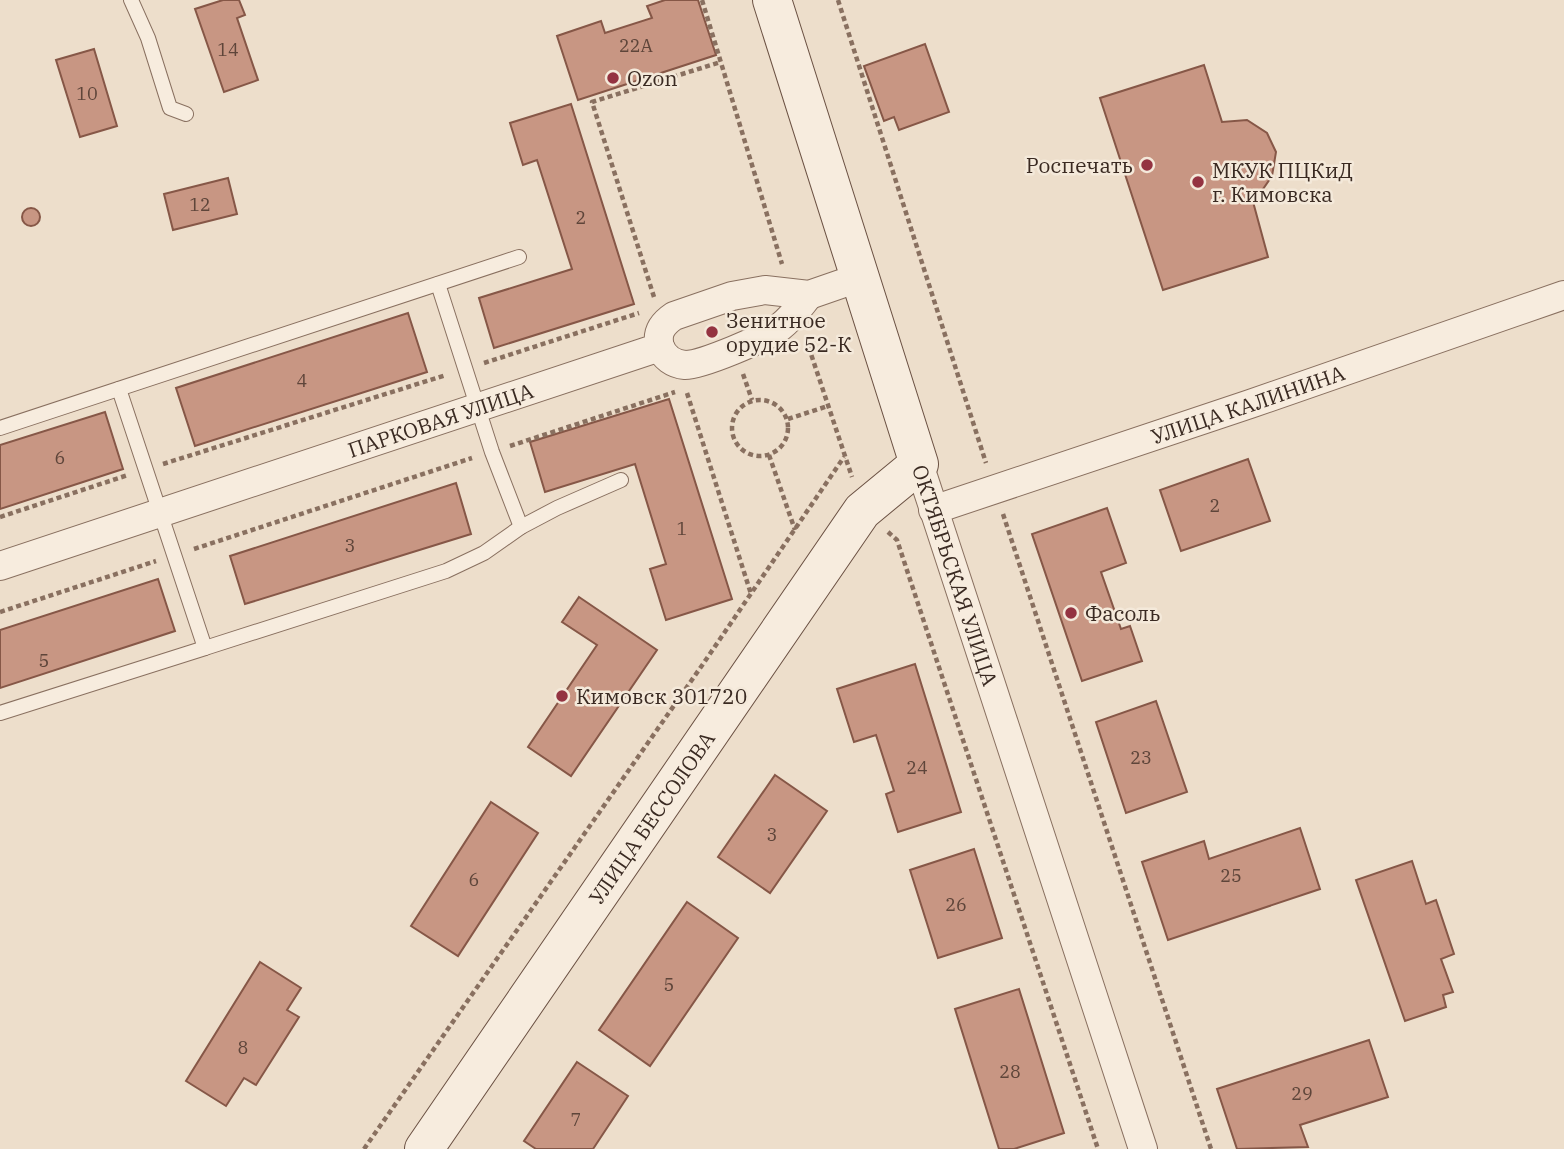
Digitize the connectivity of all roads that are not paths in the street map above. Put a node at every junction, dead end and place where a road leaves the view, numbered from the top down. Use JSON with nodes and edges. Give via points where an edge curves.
{"nodes":[{"id":1,"x":131,"y":0,"type":"edge"},
{"id":2,"x":772,"y":0,"type":"edge"},
{"id":3,"x":186,"y":114,"type":"dead end"},
{"id":4,"x":519,"y":257,"type":"dead end"},
{"id":5,"x":861,"y":277,"type":"junction"},
{"id":6,"x":438,"y":284,"type":"junction"},
{"id":7,"x":1564,"y":295,"type":"edge"},
{"id":8,"x":798,"y":299,"type":"junction"},
{"id":9,"x":660,"y":347,"type":"junction"},
{"id":10,"x":119,"y":389,"type":"junction"},
{"id":11,"x":478,"y":407,"type":"junction"},
{"id":12,"x":0,"y":428,"type":"edge"},
{"id":13,"x":919,"y":464,"type":"junction"},
{"id":14,"x":621,"y":480,"type":"dead end"},
{"id":15,"x":933,"y":510,"type":"junction"},
{"id":16,"x":160,"y":513,"type":"junction"},
{"id":17,"x":521,"y":527,"type":"junction"},
{"id":18,"x":0,"y":566,"type":"edge"},
{"id":19,"x":205,"y":648,"type":"junction"},
{"id":20,"x":0,"y":713,"type":"edge"},
{"id":21,"x":424,"y":1149,"type":"edge"},
{"id":22,"x":1143,"y":1149,"type":"edge"}],
"edges":[{"from":1,"to":3,"type":"lane","via":[[170,108]]},
{"from":2,"to":5,"type":"main road","name":"ОКТЯБРЬСКАЯ УЛИЦА"},
{"from":4,"to":6,"type":"lane"},
{"from":5,"to":8,"type":"street"},
{"from":5,"to":13,"type":"main road","name":"ОКТЯБРЬСКАЯ УЛИЦА"},
{"from":6,"to":10,"type":"lane"},
{"from":6,"to":11,"type":"lane"},
{"from":7,"to":15,"type":"street","name":"УЛИЦА КАЛИНИНА"},
{"from":8,"to":9,"type":"street","via":[[765,290],[674,316],[660,329]]},
{"from":8,"to":9,"type":"street","via":[[779,328],[747,345],[688,365],[671,360]]},
{"from":9,"to":11,"type":"street","name":"ПАРКОВАЯ УЛИЦА"},
{"from":10,"to":12,"type":"lane"},
{"from":10,"to":16,"type":"lane"},
{"from":11,"to":16,"type":"street","name":"ПАРКОВАЯ УЛИЦА"},
{"from":11,"to":17,"type":"lane"},
{"from":13,"to":15,"type":"street","name":"ОКТЯБРЬСКАЯ УЛИЦА"},
{"from":13,"to":21,"type":"main road","name":"УЛИЦА БЕССОЛОВА","via":[[862,510]]},
{"from":14,"to":17,"type":"lane"},
{"from":15,"to":22,"type":"street","name":"ОКТЯБРЬСКАЯ УЛИЦА"},
{"from":16,"to":18,"type":"street","name":"ПАРКОВАЯ УЛИЦА"},
{"from":16,"to":19,"type":"lane"},
{"from":17,"to":19,"type":"lane","via":[[484,554],[446,571]]},
{"from":19,"to":20,"type":"lane"}]}
